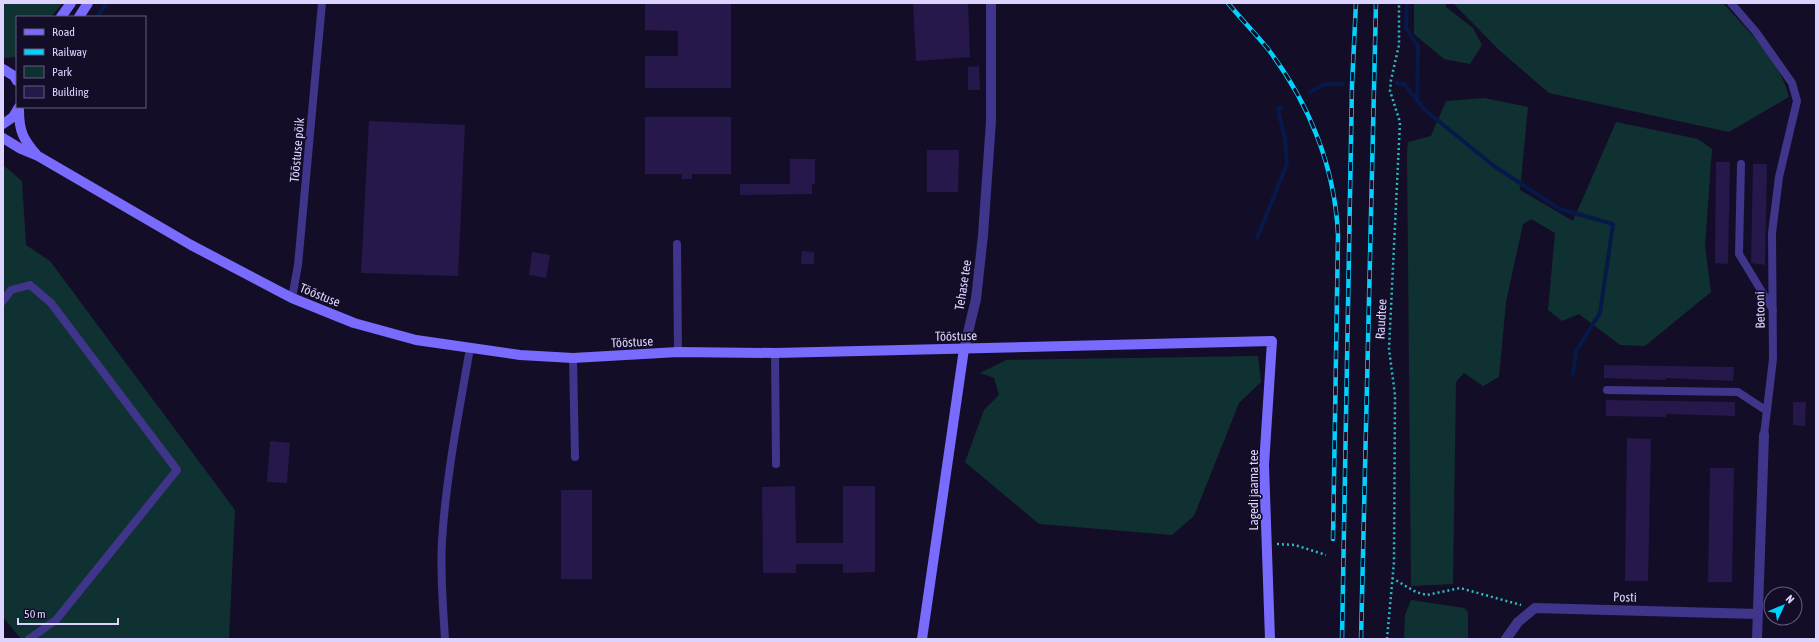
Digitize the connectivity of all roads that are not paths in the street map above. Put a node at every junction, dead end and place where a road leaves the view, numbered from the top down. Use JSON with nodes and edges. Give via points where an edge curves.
{"nodes":[{"id":1,"x":72,"y":3,"type":"edge"},
{"id":2,"x":88,"y":3,"type":"edge"},
{"id":3,"x":322,"y":3,"type":"edge"},
{"id":4,"x":991,"y":3,"type":"edge"},
{"id":5,"x":1731,"y":3,"type":"edge"},
{"id":6,"x":62,"y":16,"type":"edge"},
{"id":7,"x":80,"y":16,"type":"edge"},
{"id":8,"x":16,"y":67,"type":"edge"},
{"id":9,"x":3,"y":68,"type":"edge"},
{"id":10,"x":16,"y":79,"type":"edge"},
{"id":11,"x":19,"y":109,"type":"edge"},
{"id":12,"x":3,"y":124,"type":"edge"},
{"id":13,"x":3,"y":138,"type":"edge"},
{"id":14,"x":38,"y":156,"type":"junction"},
{"id":15,"x":1741,"y":164,"type":"dead end"},
{"id":16,"x":677,"y":244,"type":"dead end"},
{"id":17,"x":292,"y":298,"type":"junction"},
{"id":18,"x":3,"y":301,"type":"edge"},
{"id":19,"x":1773,"y":310,"type":"junction"},
{"id":20,"x":1272,"y":341,"type":"joint"},
{"id":21,"x":470,"y":348,"type":"junction"},
{"id":22,"x":964,"y":349,"type":"junction"},
{"id":23,"x":678,"y":352,"type":"junction"},
{"id":24,"x":775,"y":354,"type":"junction"},
{"id":25,"x":573,"y":358,"type":"junction"},
{"id":26,"x":1607,"y":390,"type":"dead end"},
{"id":27,"x":1767,"y":411,"type":"junction"},
{"id":28,"x":1764,"y":435,"type":"joint"},
{"id":29,"x":575,"y":458,"type":"dead end"},
{"id":30,"x":776,"y":464,"type":"dead end"},
{"id":31,"x":1757,"y":614,"type":"junction"},
{"id":32,"x":29,"y":639,"type":"edge"},
{"id":33,"x":445,"y":639,"type":"edge"},
{"id":34,"x":922,"y":639,"type":"edge"},
{"id":35,"x":1270,"y":639,"type":"edge"},
{"id":36,"x":1506,"y":639,"type":"edge"},
{"id":37,"x":1757,"y":639,"type":"edge"}],
"edges":[{"from":1,"to":6,"type":"street"},
{"from":2,"to":7,"type":"street"},
{"from":3,"to":17,"type":"lane","name":"Tööstuse põik","via":[[298,265]]},
{"from":4,"to":22,"type":"street","name":"Tehase tee","via":[[991,121],[983,235],[976,299]]},
{"from":5,"to":19,"type":"lane","name":"Betooni","via":[[1756,32],[1792,83],[1797,101],[1779,177],[1772,233]]},
{"from":8,"to":9,"type":"street"},
{"from":9,"to":10,"type":"street"},
{"from":11,"to":12,"type":"street"},
{"from":11,"to":14,"type":"street","name":"Tööstuse","via":[[19,126],[25,141]]},
{"from":13,"to":14,"type":"street","name":"Tööstuse"},
{"from":14,"to":17,"type":"street","name":"Tööstuse","via":[[191,245]]},
{"from":15,"to":19,"type":"lane","via":[[1739,254]]},
{"from":16,"to":23,"type":"lane"},
{"from":17,"to":21,"type":"street","name":"Tööstuse","via":[[354,322],[408,338]]},
{"from":18,"to":32,"type":"lane","via":[[11,290],[30,284],[51,303],[177,470],[56,620]]},
{"from":19,"to":27,"type":"lane","name":"Betooni","via":[[1774,358]]},
{"from":20,"to":22,"type":"street","name":"Tööstuse"},
{"from":20,"to":35,"type":"street","name":"Lagedi jaama tee","via":[[1264,465]]},
{"from":21,"to":25,"type":"street","name":"Tööstuse","via":[[520,355]]},
{"from":21,"to":33,"type":"lane","via":[[454,440],[442,542]]},
{"from":22,"to":24,"type":"street","name":"Tööstuse"},
{"from":22,"to":34,"type":"street","name":"Tehase tee"},
{"from":23,"to":24,"type":"street","name":"Tööstuse"},
{"from":23,"to":25,"type":"street","name":"Tööstuse"},
{"from":24,"to":30,"type":"lane"},
{"from":25,"to":29,"type":"lane"},
{"from":26,"to":27,"type":"lane","via":[[1738,392]]},
{"from":27,"to":28,"type":"lane","name":"Betooni"},
{"from":28,"to":31,"type":"street","name":"Betooni"},
{"from":31,"to":36,"type":"street","name":"Posti","via":[[1535,608],[1518,622]]},
{"from":31,"to":37,"type":"street","name":"Betooni"}]}
